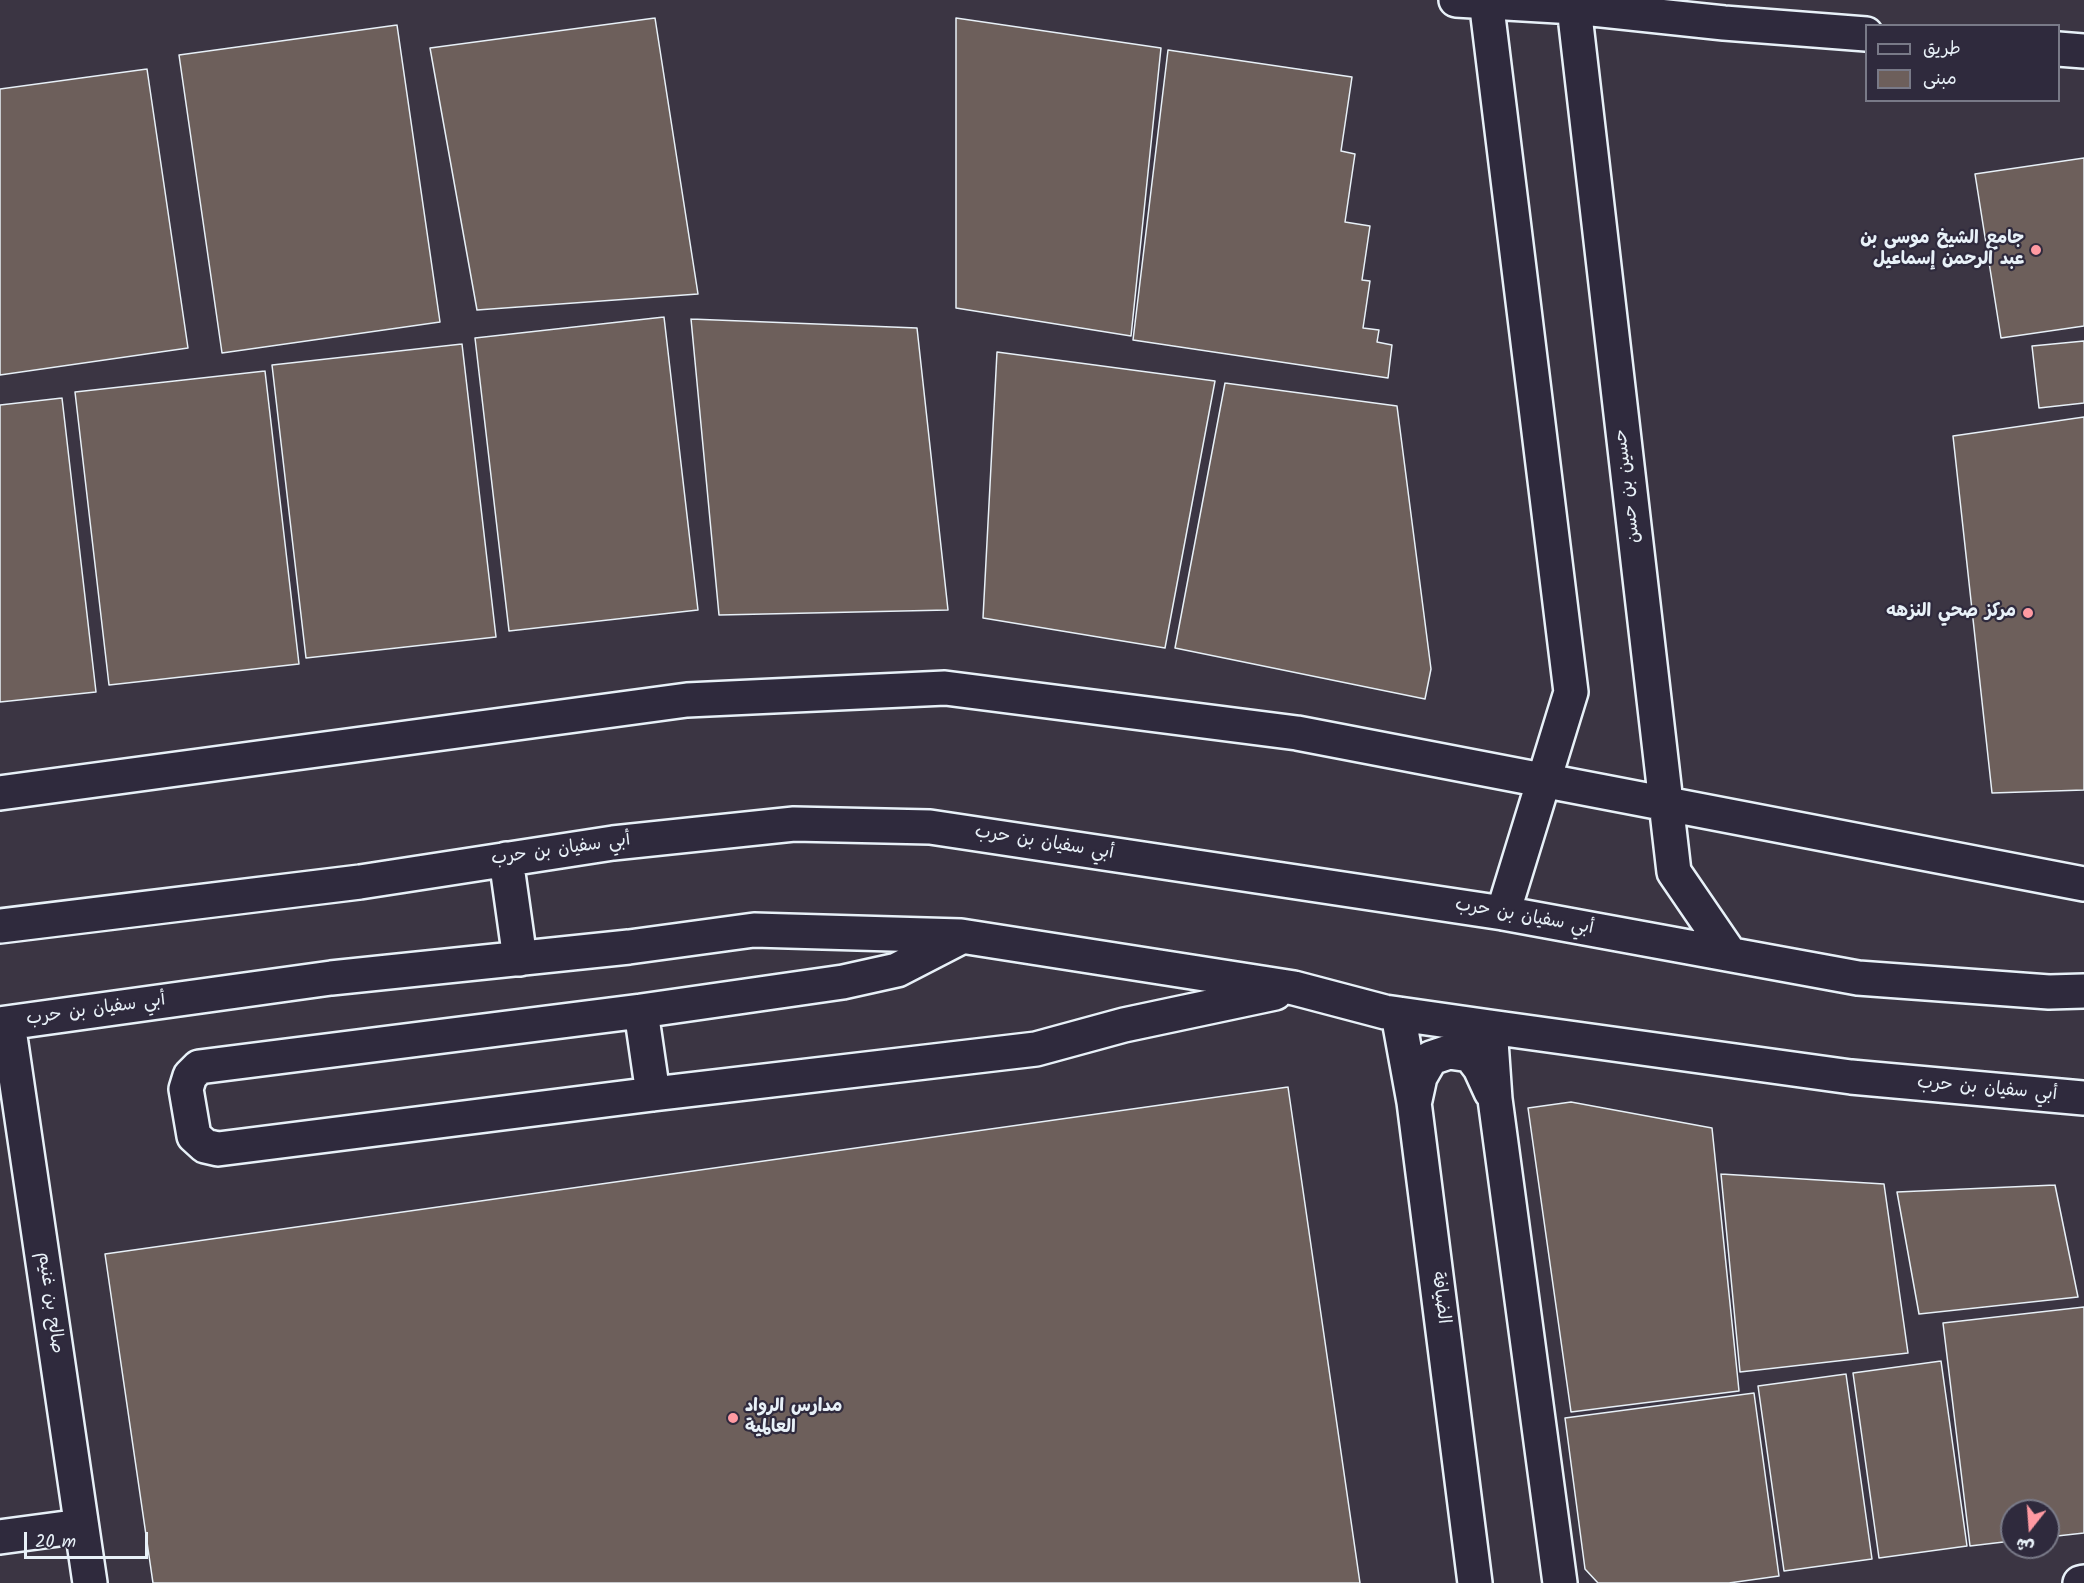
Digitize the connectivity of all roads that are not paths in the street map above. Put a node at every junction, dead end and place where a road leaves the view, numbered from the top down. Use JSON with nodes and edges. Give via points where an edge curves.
{"nodes":[{"id":1,"x":1476,"y":1,"type":"edge"},
{"id":2,"x":1574,"y":3,"type":"edge"},
{"id":3,"x":1865,"y":34,"type":"edge"},
{"id":4,"x":2060,"y":49,"type":"edge"},
{"id":5,"x":2084,"y":51,"type":"edge"},
{"id":6,"x":1544,"y":780,"type":"junction"},
{"id":7,"x":0,"y":793,"type":"edge"},
{"id":8,"x":1665,"y":804,"type":"junction"},
{"id":9,"x":506,"y":859,"type":"junction"},
{"id":10,"x":2084,"y":885,"type":"edge"},
{"id":11,"x":1503,"y":913,"type":"junction"},
{"id":12,"x":0,"y":926,"type":"edge"},
{"id":13,"x":961,"y":936,"type":"junction"},
{"id":14,"x":1730,"y":954,"type":"junction"},
{"id":15,"x":520,"y":959,"type":"junction"},
{"id":16,"x":1294,"y":988,"type":"junction"},
{"id":17,"x":2084,"y":991,"type":"edge"},
{"id":18,"x":641,"y":1011,"type":"junction"},
{"id":19,"x":1398,"y":1014,"type":"junction"},
{"id":20,"x":4,"y":1023,"type":"edge"},
{"id":21,"x":1490,"y":1027,"type":"junction"},
{"id":22,"x":653,"y":1094,"type":"junction"},
{"id":23,"x":2084,"y":1098,"type":"edge"},
{"id":24,"x":1495,"y":1099,"type":"junction"},
{"id":25,"x":1414,"y":1102,"type":"junction"},
{"id":26,"x":81,"y":1526,"type":"junction"},
{"id":27,"x":0,"y":1538,"type":"edge"},
{"id":28,"x":90,"y":1583,"type":"edge"},
{"id":29,"x":1475,"y":1583,"type":"edge"},
{"id":30,"x":1560,"y":1583,"type":"edge"}],
"edges":[{"from":1,"to":2,"type":"street"},
{"from":1,"to":6,"type":"street","via":[[1571,692]]},
{"from":2,"to":3,"type":"street","via":[[1724,23]]},
{"from":2,"to":8,"type":"street","name":"حسين بن حسن"},
{"from":4,"to":5,"type":"street"},
{"from":6,"to":7,"type":"street","via":[[1297,733],[945,688],[687,700]]},
{"from":6,"to":8,"type":"street"},
{"from":6,"to":11,"type":"street"},
{"from":8,"to":10,"type":"street"},
{"from":8,"to":14,"type":"street","name":"حسين بن حسن","via":[[1674,872]]},
{"from":9,"to":11,"type":"street","name":"أبي سفيان بن حرب","via":[[794,824],[930,827]]},
{"from":9,"to":12,"type":"street","name":"أبي سفيان بن حرب","via":[[360,882]]},
{"from":9,"to":15,"type":"street"},
{"from":11,"to":14,"type":"street","name":"أبي سفيان بن حرب"},
{"from":13,"to":15,"type":"street","name":"أبي سفيان بن حرب","via":[[754,930]]},
{"from":13,"to":16,"type":"street","name":"أبي سفيان بن حرب"},
{"from":13,"to":18,"type":"street","via":[[897,970],[843,982]]},
{"from":14,"to":17,"type":"street","name":"أبي سفيان بن حرب","via":[[1858,978],[2049,992]]},
{"from":15,"to":20,"type":"street","name":"أبي سفيان بن حرب","via":[[331,978]]},
{"from":16,"to":19,"type":"street","name":"أبي سفيان بن حرب"},
{"from":16,"to":22,"type":"street","via":[[1124,1025],[1036,1049]]},
{"from":18,"to":22,"type":"street"},
{"from":18,"to":22,"type":"street","via":[[199,1067],[190,1076],[186,1089],[194,1136],[205,1146],[218,1149]]},
{"from":19,"to":21,"type":"street","name":"أبي سفيان بن حرب"},
{"from":19,"to":25,"type":"street","name":"الضيافة"},
{"from":20,"to":26,"type":"street","name":"صالح بن غنيم"},
{"from":21,"to":23,"type":"street","name":"أبي سفيان بن حرب","via":[[1851,1077]]},
{"from":21,"to":24,"type":"street"},
{"from":24,"to":25,"type":"street","via":[[1470,1055],[1449,1052],[1431,1058],[1420,1077]]},
{"from":24,"to":30,"type":"street"},
{"from":25,"to":29,"type":"street","name":"الضيافة"},
{"from":26,"to":27,"type":"street"},
{"from":26,"to":28,"type":"street","name":"صالح بن غنيم"}]}
